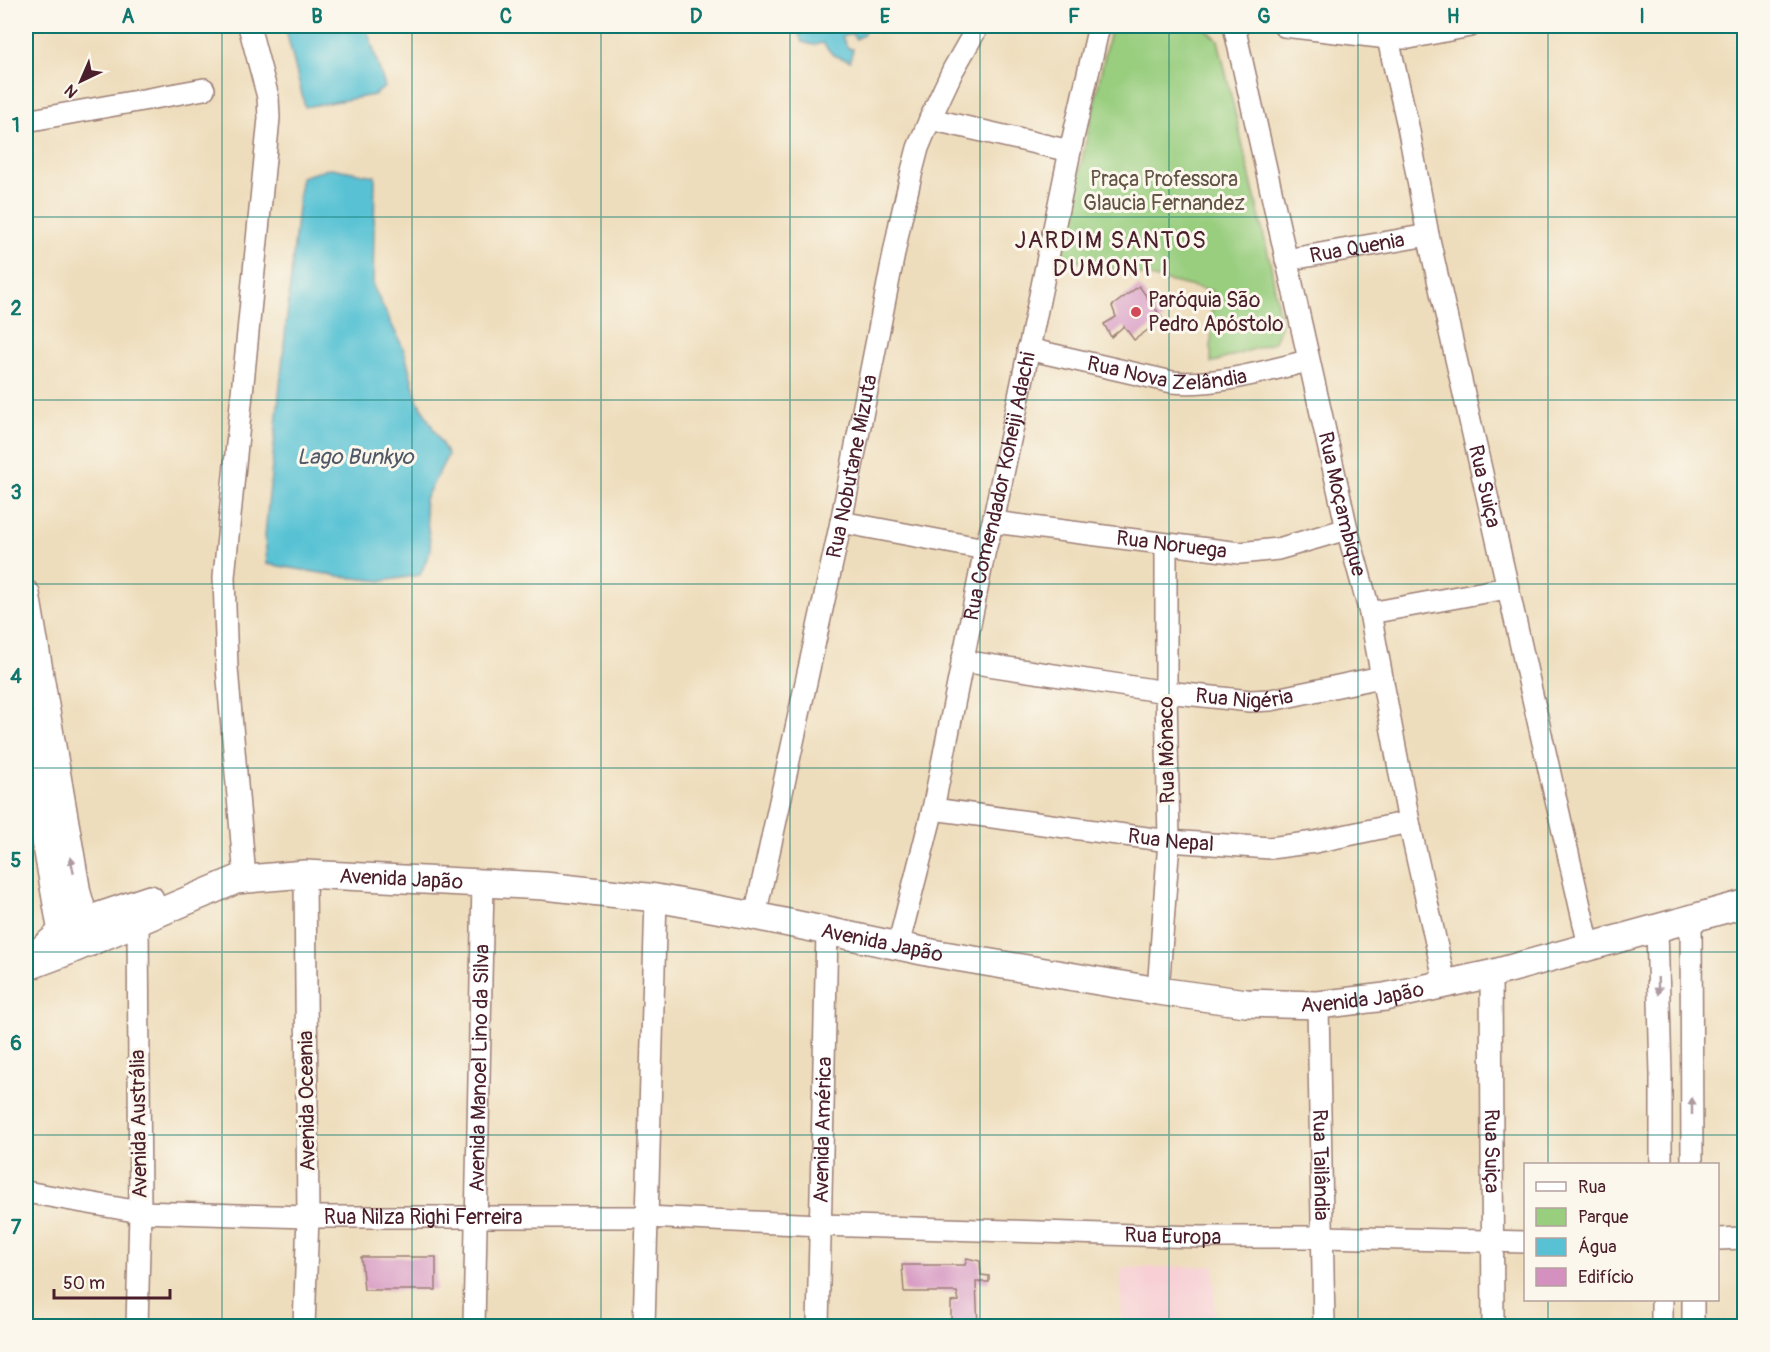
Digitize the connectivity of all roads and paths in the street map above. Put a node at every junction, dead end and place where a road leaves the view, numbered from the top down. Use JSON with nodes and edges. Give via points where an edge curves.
{"nodes":[{"id":1,"x":249,"y":26,"type":"edge"},
{"id":2,"x":978,"y":26,"type":"edge"},
{"id":3,"x":1099,"y":26,"type":"edge"},
{"id":4,"x":1234,"y":26,"type":"edge"},
{"id":5,"x":1284,"y":26,"type":"edge"},
{"id":6,"x":1470,"y":26,"type":"edge"},
{"id":7,"x":1386,"y":32,"type":"edge"},
{"id":8,"x":204,"y":89,"type":"dead end"},
{"id":9,"x":930,"y":119,"type":"junction"},
{"id":10,"x":26,"y":121,"type":"edge"},
{"id":11,"x":1070,"y":152,"type":"junction"},
{"id":12,"x":1428,"y":236,"type":"junction"},
{"id":13,"x":1286,"y":260,"type":"junction"},
{"id":14,"x":1028,"y":349,"type":"junction"},
{"id":15,"x":1308,"y":361,"type":"junction"},
{"id":16,"x":841,"y":522,"type":"junction"},
{"id":17,"x":993,"y":522,"type":"junction"},
{"id":18,"x":1347,"y":529,"type":"junction"},
{"id":19,"x":1166,"y":544,"type":"junction"},
{"id":20,"x":985,"y":549,"type":"junction"},
{"id":21,"x":1507,"y":588,"type":"junction"},
{"id":22,"x":26,"y":594,"type":"edge"},
{"id":23,"x":1370,"y":613,"type":"junction"},
{"id":24,"x":962,"y":661,"type":"junction"},
{"id":25,"x":1381,"y":676,"type":"junction"},
{"id":26,"x":1166,"y":692,"type":"junction"},
{"id":27,"x":26,"y":726,"type":"edge"},
{"id":28,"x":933,"y":809,"type":"junction"},
{"id":29,"x":1409,"y":822,"type":"junction"},
{"id":30,"x":1169,"y":841,"type":"junction"},
{"id":31,"x":305,"y":874,"type":"junction"},
{"id":32,"x":241,"y":879,"type":"junction"},
{"id":33,"x":483,"y":882,"type":"junction"},
{"id":34,"x":656,"y":898,"type":"junction"},
{"id":35,"x":67,"y":899,"type":"junction"},
{"id":36,"x":1744,"y":904,"type":"edge"},
{"id":37,"x":755,"y":916,"type":"junction"},
{"id":38,"x":1691,"y":919,"type":"junction"},
{"id":39,"x":138,"y":921,"type":"junction"},
{"id":40,"x":1657,"y":928,"type":"junction"},
{"id":41,"x":827,"y":932,"type":"junction"},
{"id":42,"x":63,"y":942,"type":"edge"},
{"id":43,"x":898,"y":946,"type":"junction"},
{"id":44,"x":1589,"y":946,"type":"junction"},
{"id":45,"x":1491,"y":974,"type":"junction"},
{"id":46,"x":1445,"y":983,"type":"junction"},
{"id":47,"x":1158,"y":991,"type":"junction"},
{"id":48,"x":1318,"y":1005,"type":"junction"},
{"id":49,"x":1661,"y":1163,"type":"edge"},
{"id":50,"x":1692,"y":1163,"type":"edge"},
{"id":51,"x":26,"y":1192,"type":"edge"},
{"id":52,"x":140,"y":1212,"type":"junction"},
{"id":53,"x":476,"y":1216,"type":"junction"},
{"id":54,"x":308,"y":1217,"type":"junction"},
{"id":55,"x":646,"y":1217,"type":"junction"},
{"id":56,"x":821,"y":1225,"type":"junction"},
{"id":57,"x":1323,"y":1237,"type":"junction"},
{"id":58,"x":1744,"y":1238,"type":"edge"},
{"id":59,"x":1719,"y":1239,"type":"edge"},
{"id":60,"x":1524,"y":1242,"type":"edge"},
{"id":61,"x":1493,"y":1243,"type":"junction"},
{"id":62,"x":1662,"y":1301,"type":"edge"},
{"id":63,"x":1693,"y":1301,"type":"edge"},
{"id":64,"x":137,"y":1326,"type":"edge"},
{"id":65,"x":304,"y":1326,"type":"edge"},
{"id":66,"x":474,"y":1326,"type":"edge"},
{"id":67,"x":644,"y":1326,"type":"edge"},
{"id":68,"x":818,"y":1326,"type":"edge"},
{"id":69,"x":1324,"y":1326,"type":"edge"},
{"id":70,"x":1493,"y":1326,"type":"edge"},
{"id":71,"x":1662,"y":1326,"type":"edge"},
{"id":72,"x":1693,"y":1326,"type":"edge"}],
"edges":[{"from":1,"to":32,"type":"street","via":[[268,97],[269,118],[224,577]]},
{"from":2,"to":9,"type":"street","name":"Rua Nobutane Mizuta"},
{"from":3,"to":11,"type":"street","name":"Rua Comendador Koheiji Adachi"},
{"from":4,"to":13,"type":"street","name":"Rua Moçambique"},
{"from":5,"to":7,"type":"street"},
{"from":6,"to":7,"type":"street","via":[[1409,38]]},
{"from":7,"to":12,"type":"street","name":"Rua Suiça"},
{"from":8,"to":10,"type":"street"},
{"from":9,"to":11,"type":"street"},
{"from":9,"to":16,"type":"street","name":"Rua Nobutane Mizuta","via":[[918,148],[900,223]]},
{"from":11,"to":14,"type":"street","name":"Rua Comendador Koheiji Adachi"},
{"from":12,"to":13,"type":"street","name":"Rua Quenia"},
{"from":12,"to":21,"type":"street","name":"Rua Suiça"},
{"from":13,"to":15,"type":"street","name":"Rua Moçambique"},
{"from":14,"to":15,"type":"street","name":"Rua Nova Zelândia","via":[[1191,384]]},
{"from":14,"to":17,"type":"street","name":"Rua Comendador Koheiji Adachi"},
{"from":15,"to":18,"type":"street","name":"Rua Moçambique"},
{"from":16,"to":20,"type":"street"},
{"from":16,"to":37,"type":"street","name":"Rua Nobutane Mizuta"},
{"from":17,"to":19,"type":"street","name":"Rua Noruega"},
{"from":17,"to":20,"type":"street","name":"Rua Comendador Koheiji Adachi"},
{"from":18,"to":19,"type":"street","name":"Rua Noruega","via":[[1258,552]]},
{"from":18,"to":23,"type":"street","name":"Rua Moçambique"},
{"from":19,"to":26,"type":"street","name":"Rua Mônaco"},
{"from":20,"to":24,"type":"street","name":"Rua Comendador Koheiji Adachi"},
{"from":21,"to":23,"type":"street"},
{"from":21,"to":44,"type":"street","name":"Rua Suiça"},
{"from":35,"to":22,"type":"main road","one_way":true},
{"from":23,"to":25,"type":"street","name":"Rua Moçambique"},
{"from":24,"to":26,"type":"street","name":"Rua Nigéria"},
{"from":24,"to":28,"type":"street","name":"Rua Comendador Koheiji Adachi"},
{"from":25,"to":26,"type":"street","name":"Rua Nigéria","via":[[1271,700]]},
{"from":25,"to":29,"type":"street","name":"Rua Moçambique"},
{"from":26,"to":30,"type":"street","name":"Rua Mônaco"},
{"from":27,"to":35,"type":"main road"},
{"from":28,"to":30,"type":"street","name":"Rua Nepal"},
{"from":28,"to":43,"type":"street","name":"Rua Comendador Koheiji Adachi"},
{"from":29,"to":30,"type":"street","name":"Rua Nepal","via":[[1270,848]]},
{"from":29,"to":46,"type":"street","name":"Rua Moçambique"},
{"from":30,"to":47,"type":"street","name":"Rua Mônaco"},
{"from":31,"to":32,"type":"main road","name":"Avenida Japão"},
{"from":31,"to":33,"type":"main road","name":"Avenida Japão"},
{"from":31,"to":54,"type":"street","name":"Avenida Oceania"},
{"from":32,"to":39,"type":"main road","name":"Avenida Japão"},
{"from":32,"to":42,"type":"main road","via":[[189,886]]},
{"from":33,"to":34,"type":"main road","name":"Avenida Japão"},
{"from":33,"to":53,"type":"street","name":"Avenida Manoel Lino da Silva"},
{"from":34,"to":37,"type":"main road","name":"Avenida Japão"},
{"from":34,"to":55,"type":"street"},
{"from":35,"to":42,"type":"main road"},
{"from":35,"to":42,"type":"main road","via":[[95,909]]},
{"from":36,"to":38,"type":"main road","name":"Avenida Japão"},
{"from":37,"to":41,"type":"main road","name":"Avenida Japão"},
{"from":38,"to":40,"type":"main road","name":"Avenida Japão"},
{"from":50,"to":38,"type":"street","one_way":true},
{"from":39,"to":42,"type":"main road","name":"Avenida Japão"},
{"from":39,"to":52,"type":"street","name":"Avenida Austrália"},
{"from":40,"to":44,"type":"main road","name":"Avenida Japão"},
{"from":40,"to":49,"type":"street","one_way":true},
{"from":41,"to":43,"type":"main road","name":"Avenida Japão"},
{"from":41,"to":56,"type":"street","name":"Avenida América"},
{"from":43,"to":47,"type":"main road","name":"Avenida Japão"},
{"from":44,"to":45,"type":"main road","name":"Avenida Japão"},
{"from":45,"to":46,"type":"main road","name":"Avenida Japão"},
{"from":45,"to":61,"type":"street","name":"Rua Suiça"},
{"from":46,"to":48,"type":"main road","name":"Avenida Japão","via":[[1385,998]]},
{"from":47,"to":48,"type":"main road","name":"Avenida Japão","via":[[1246,1003]]},
{"from":48,"to":57,"type":"street","name":"Rua Tailândia"},
{"from":51,"to":52,"type":"street","name":"Rua Nilza Righi Ferreira"},
{"from":52,"to":54,"type":"street","name":"Rua Nilza Righi Ferreira"},
{"from":52,"to":64,"type":"street","name":"Avenida Austrália"},
{"from":53,"to":54,"type":"street","name":"Rua Nilza Righi Ferreira"},
{"from":53,"to":55,"type":"street","name":"Rua Nilza Righi Ferreira"},
{"from":53,"to":66,"type":"street","name":"Avenida Manoel Lino da Silva"},
{"from":54,"to":65,"type":"street","name":"Avenida Oceania"},
{"from":55,"to":56,"type":"street","name":"Rua Nilza Righi Ferreira"},
{"from":55,"to":67,"type":"street"},
{"from":56,"to":57,"type":"street","name":"Rua Europa"},
{"from":56,"to":68,"type":"street","name":"Avenida América"},
{"from":57,"to":61,"type":"street","name":"Rua Europa"},
{"from":57,"to":69,"type":"street","name":"Rua Tailândia"},
{"from":58,"to":59,"type":"street"},
{"from":60,"to":61,"type":"street","name":"Rua Europa"},
{"from":61,"to":70,"type":"street","name":"Rua Suiça"},
{"from":62,"to":71,"type":"street"},
{"from":63,"to":72,"type":"street"}]}
